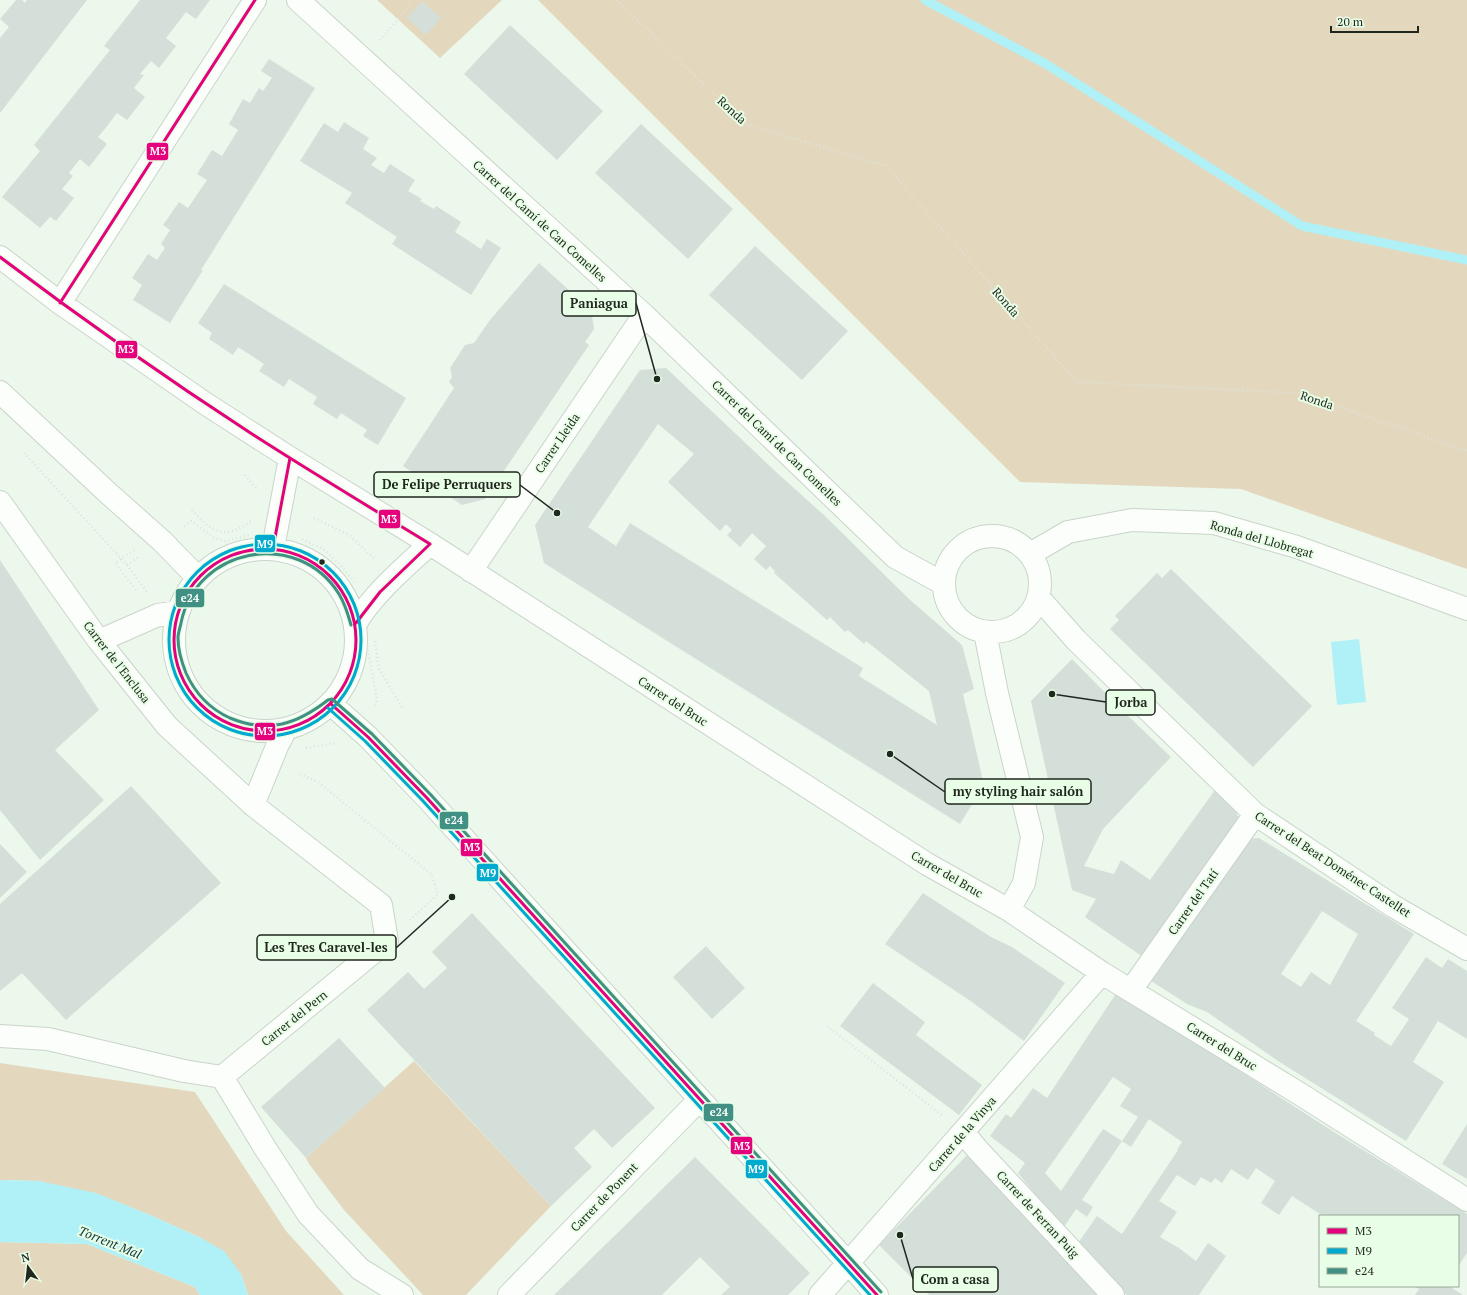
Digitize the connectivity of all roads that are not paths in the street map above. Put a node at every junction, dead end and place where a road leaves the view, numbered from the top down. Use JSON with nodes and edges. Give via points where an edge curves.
{"nodes":[{"id":1,"x":256,"y":0,"type":"edge"},
{"id":2,"x":298,"y":0,"type":"edge"},
{"id":3,"x":0,"y":257,"type":"edge"},
{"id":4,"x":60,"y":303,"type":"junction"},
{"id":5,"x":644,"y":315,"type":"junction"},
{"id":6,"x":0,"y":392,"type":"edge"},
{"id":7,"x":290,"y":458,"type":"junction"},
{"id":8,"x":0,"y":502,"type":"edge"},
{"id":9,"x":274,"y":542,"type":"junction"},
{"id":10,"x":430,"y":544,"type":"junction"},
{"id":11,"x":1030,"y":554,"type":"junction"},
{"id":12,"x":471,"y":571,"type":"junction"},
{"id":13,"x":198,"y":578,"type":"junction"},
{"id":14,"x":944,"y":584,"type":"junction"},
{"id":15,"x":1039,"y":598,"type":"junction"},
{"id":16,"x":1467,"y":609,"type":"edge"},
{"id":17,"x":168,"y":614,"type":"junction"},
{"id":18,"x":359,"y":617,"type":"junction"},
{"id":19,"x":985,"y":632,"type":"junction"},
{"id":20,"x":99,"y":641,"type":"junction"},
{"id":21,"x":331,"y":704,"type":"junction"},
{"id":22,"x":282,"y":737,"type":"junction"},
{"id":23,"x":254,"y":804,"type":"junction"},
{"id":24,"x":1255,"y":814,"type":"junction"},
{"id":25,"x":1009,"y":910,"type":"junction"},
{"id":26,"x":1467,"y":949,"type":"edge"},
{"id":27,"x":1102,"y":973,"type":"junction"},
{"id":28,"x":1131,"y":990,"type":"junction"},
{"id":29,"x":0,"y":1036,"type":"edge"},
{"id":30,"x":222,"y":1077,"type":"junction"},
{"id":31,"x":699,"y":1100,"type":"junction"},
{"id":32,"x":963,"y":1132,"type":"junction"},
{"id":33,"x":1467,"y":1200,"type":"edge"},
{"id":34,"x":847,"y":1264,"type":"junction"},
{"id":35,"x":402,"y":1295,"type":"edge"},
{"id":36,"x":509,"y":1295,"type":"edge"},
{"id":37,"x":820,"y":1295,"type":"edge"},
{"id":38,"x":877,"y":1295,"type":"edge"},
{"id":39,"x":1113,"y":1295,"type":"edge"}],
"edges":[{"from":1,"to":4,"type":"street"},
{"from":2,"to":5,"type":"street","name":"Carrer del Camí de Can Comelles"},
{"from":3,"to":4,"type":"street","name":"Carrer del Bruc"},
{"from":4,"to":7,"type":"street","name":"Carrer del Bruc","via":[[206,404]]},
{"from":5,"to":12,"type":"street","name":"Carrer Lleida"},
{"from":5,"to":14,"type":"street","name":"Carrer del Camí de Can Comelles","via":[[895,557]]},
{"from":6,"to":13,"type":"street","via":[[162,541]]},
{"from":7,"to":9,"type":"street"},
{"from":7,"to":10,"type":"street","name":"Carrer del Bruc"},
{"from":8,"to":20,"type":"street","name":"Carrer de l'Enclusa"},
{"from":9,"to":13,"type":"street","via":[[220,560]]},
{"from":9,"to":18,"type":"street","via":[[318,564],[336,580]]},
{"from":10,"to":12,"type":"street","name":"Carrer del Bruc"},
{"from":10,"to":18,"type":"street","via":[[380,592]]},
{"from":11,"to":14,"type":"street","via":[[1006,538],[991,536],[977,539],[953,556],[946,569]]},
{"from":11,"to":15,"type":"street","via":[[1040,575]]},
{"from":11,"to":16,"type":"street","name":"Ronda del Llobregat","via":[[1068,532],[1132,520],[1214,523],[1297,547]]},
{"from":12,"to":25,"type":"street","name":"Carrer del Bruc","via":[[927,864]]},
{"from":13,"to":17,"type":"street"},
{"from":14,"to":19,"type":"street","via":[[946,600],[955,616],[968,626]]},
{"from":15,"to":19,"type":"street","via":[[1031,613],[1018,625],[1002,632]]},
{"from":15,"to":24,"type":"street","name":"Carrer del Beat Doménec Castellet","via":[[1076,640]]},
{"from":17,"to":20,"type":"street"},
{"from":17,"to":22,"type":"street","via":[[177,666],[189,691],[208,711],[231,725]]},
{"from":18,"to":21,"type":"street","via":[[357,652],[348,680]]},
{"from":19,"to":25,"type":"street","via":[[1032,837],[1024,883]]},
{"from":20,"to":23,"type":"street","name":"Carrer de l'Enclusa","via":[[167,726]]},
{"from":21,"to":22,"type":"street","via":[[317,716]]},
{"from":21,"to":31,"type":"street","via":[[368,737],[427,798]]},
{"from":22,"to":23,"type":"street"},
{"from":23,"to":30,"type":"street","name":"Carrer del Pern","via":[[381,905],[387,941]]},
{"from":24,"to":26,"type":"street","name":"Carrer del Beat Doménec Castellet","via":[[1393,906]]},
{"from":24,"to":28,"type":"street","name":"Carrer del Tatí"},
{"from":25,"to":27,"type":"street","name":"Carrer del Bruc"},
{"from":27,"to":28,"type":"street","name":"Carrer del Bruc"},
{"from":27,"to":32,"type":"street","name":"Carrer de la Vinya"},
{"from":28,"to":33,"type":"street","name":"Carrer del Bruc"},
{"from":29,"to":30,"type":"street","via":[[48,1039],[184,1071]]},
{"from":30,"to":35,"type":"street","via":[[308,1214],[360,1269]]},
{"from":31,"to":34,"type":"street"},
{"from":31,"to":36,"type":"street","name":"Carrer de Ponent"},
{"from":32,"to":34,"type":"street","name":"Carrer de la Vinya"},
{"from":32,"to":39,"type":"street","name":"Carrer de Ferran Puig"},
{"from":34,"to":37,"type":"street","name":"Carrer de la Vinya"},
{"from":34,"to":38,"type":"street"}]}
